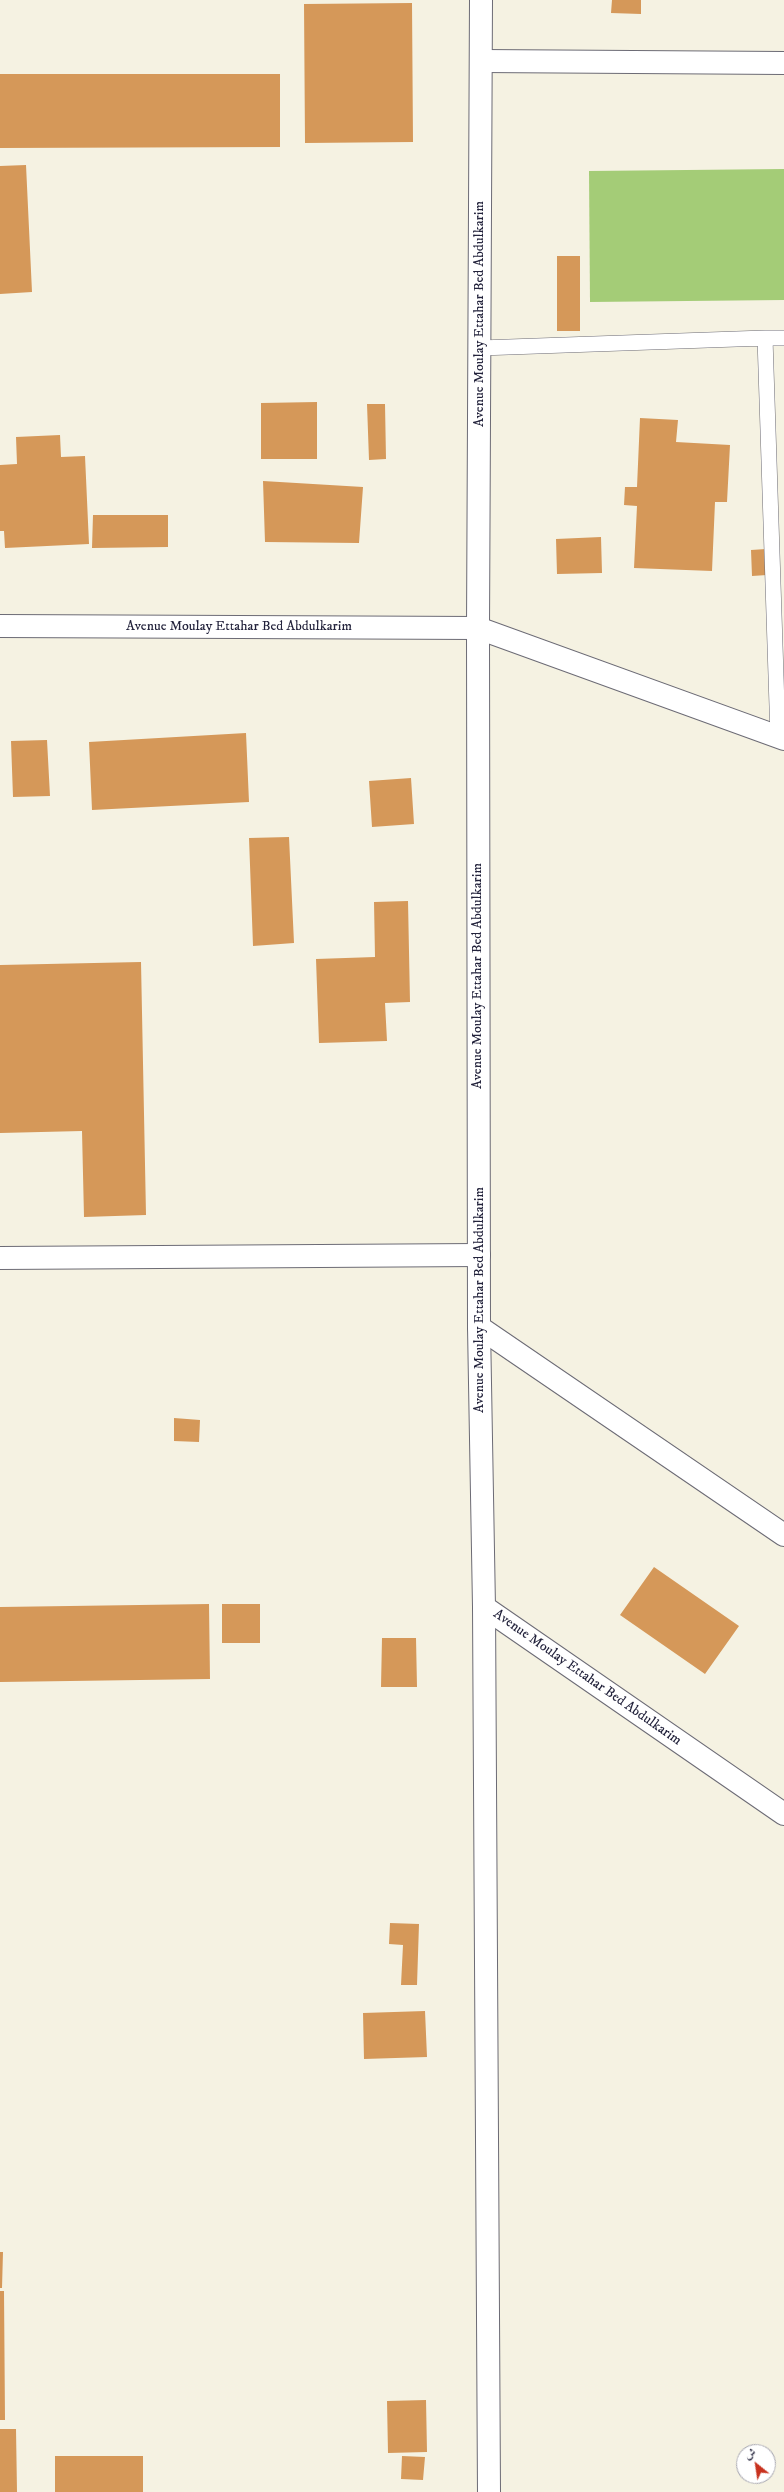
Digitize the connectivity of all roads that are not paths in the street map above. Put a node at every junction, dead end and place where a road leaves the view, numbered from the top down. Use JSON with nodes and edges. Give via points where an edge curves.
{"nodes":[{"id":1,"x":481,"y":0,"type":"edge"},
{"id":2,"x":482,"y":60,"type":"junction"},
{"id":3,"x":784,"y":63,"type":"edge"},
{"id":4,"x":765,"y":338,"type":"junction"},
{"id":5,"x":784,"y":338,"type":"edge"},
{"id":6,"x":480,"y":348,"type":"junction"},
{"id":7,"x":0,"y":626,"type":"edge"},
{"id":8,"x":478,"y":628,"type":"junction"},
{"id":9,"x":781,"y":738,"type":"edge"},
{"id":10,"x":479,"y":1255,"type":"junction"},
{"id":11,"x":0,"y":1258,"type":"edge"},
{"id":12,"x":479,"y":1327,"type":"junction"},
{"id":13,"x":784,"y":1535,"type":"edge"},
{"id":14,"x":484,"y":1606,"type":"junction"},
{"id":15,"x":784,"y":1814,"type":"edge"},
{"id":16,"x":489,"y":2492,"type":"edge"}],
"edges":[{"from":1,"to":2,"type":"street","name":"Avenue Moulay Ettahar Bed Abdulkarim"},
{"from":2,"to":3,"type":"street"},
{"from":2,"to":6,"type":"street","name":"Avenue Moulay Ettahar Bed Abdulkarim"},
{"from":4,"to":5,"type":"lane"},
{"from":4,"to":6,"type":"lane"},
{"from":4,"to":9,"type":"lane"},
{"from":6,"to":8,"type":"street","name":"Avenue Moulay Ettahar Bed Abdulkarim"},
{"from":7,"to":8,"type":"street","name":"Avenue Moulay Ettahar Bed Abdulkarim"},
{"from":8,"to":9,"type":"street"},
{"from":8,"to":10,"type":"street","name":"Avenue Moulay Ettahar Bed Abdulkarim"},
{"from":10,"to":11,"type":"street"},
{"from":10,"to":12,"type":"street","name":"Avenue Moulay Ettahar Bed Abdulkarim"},
{"from":12,"to":13,"type":"street"},
{"from":12,"to":14,"type":"street","name":"Avenue Moulay Ettahar Bed Abdulkarim"},
{"from":14,"to":15,"type":"street","name":"Avenue Moulay Ettahar Bed Abdulkarim"},
{"from":14,"to":16,"type":"street"}]}
